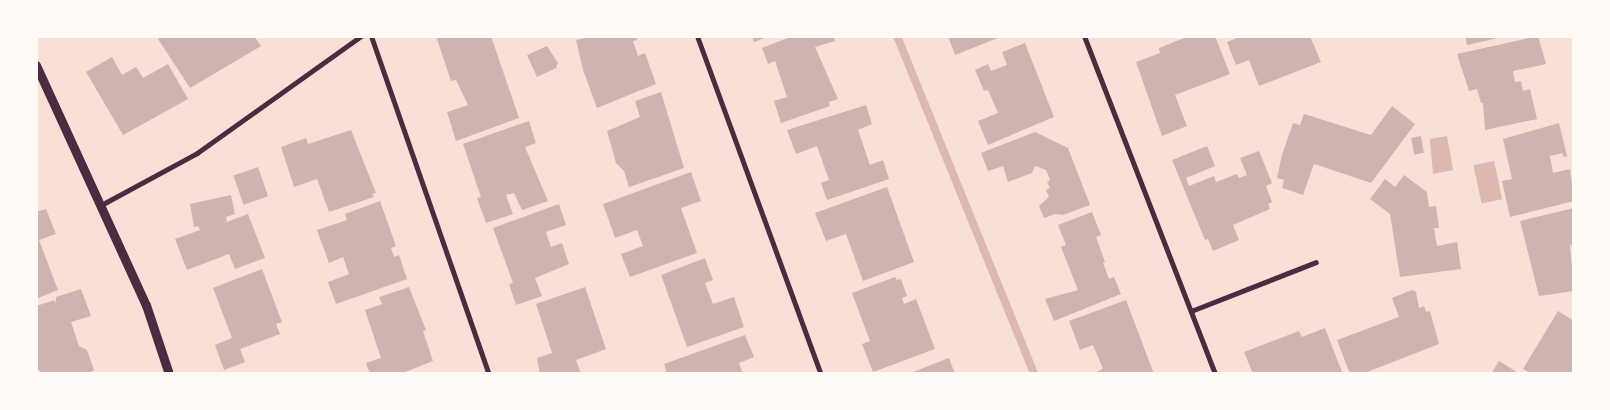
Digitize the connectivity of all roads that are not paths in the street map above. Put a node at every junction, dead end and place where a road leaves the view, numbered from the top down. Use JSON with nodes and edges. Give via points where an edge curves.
{"nodes":[{"id":1,"x":361,"y":36,"type":"edge"},
{"id":2,"x":371,"y":36,"type":"edge"},
{"id":3,"x":697,"y":36,"type":"edge"},
{"id":4,"x":1084,"y":36,"type":"edge"},
{"id":5,"x":36,"y":65,"type":"edge"},
{"id":6,"x":101,"y":205,"type":"junction"},
{"id":7,"x":1316,"y":262,"type":"dead end"},
{"id":8,"x":1191,"y":311,"type":"junction"},
{"id":9,"x":170,"y":374,"type":"edge"},
{"id":10,"x":489,"y":374,"type":"edge"},
{"id":11,"x":821,"y":374,"type":"edge"},
{"id":12,"x":1214,"y":374,"type":"edge"}],
"edges":[{"from":1,"to":6,"type":"street","via":[[197,152]]},
{"from":2,"to":10,"type":"street"},
{"from":3,"to":11,"type":"street"},
{"from":4,"to":8,"type":"street"},
{"from":5,"to":6,"type":"street"},
{"from":6,"to":9,"type":"street","via":[[146,305]]},
{"from":7,"to":8,"type":"street"},
{"from":8,"to":12,"type":"street"}]}
